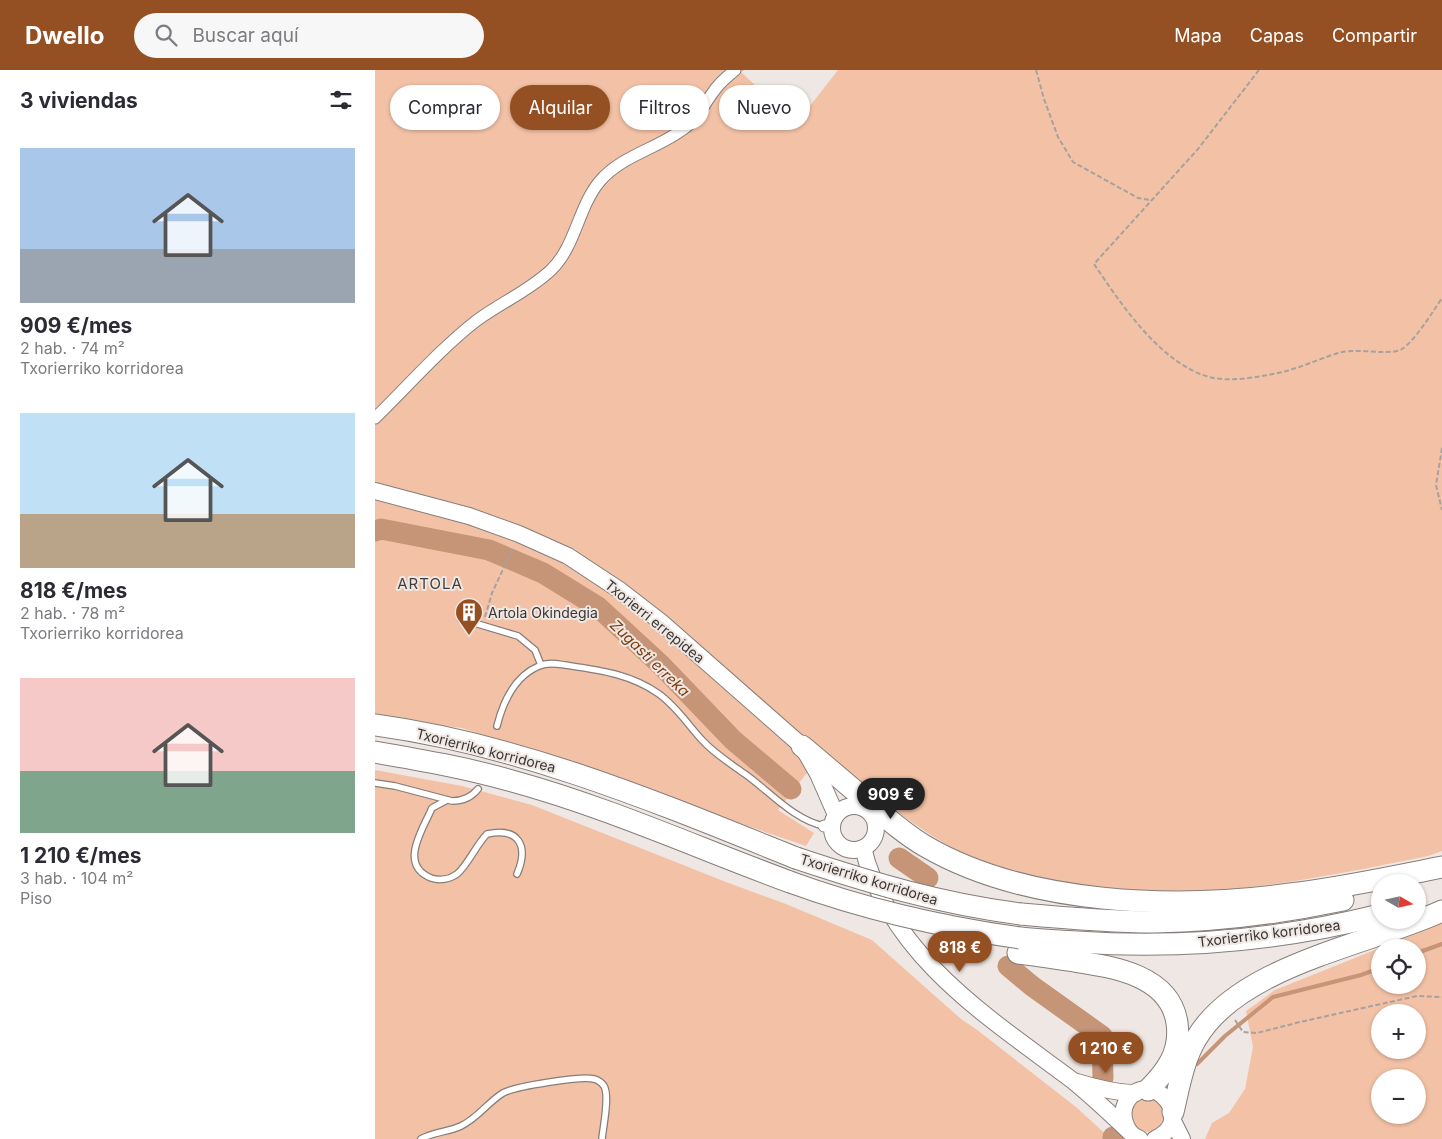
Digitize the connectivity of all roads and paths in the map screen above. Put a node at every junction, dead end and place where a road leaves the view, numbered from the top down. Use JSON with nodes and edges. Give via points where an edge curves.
{"nodes":[{"id":1,"x":735,"y":70,"type":"edge"},
{"id":2,"x":1036,"y":70,"type":"edge"},
{"id":3,"x":1259,"y":70,"type":"edge"},
{"id":4,"x":1152,"y":200,"type":"junction"},
{"id":5,"x":1442,"y":298,"type":"edge"},
{"id":6,"x":375,"y":418,"type":"edge"},
{"id":7,"x":1442,"y":448,"type":"edge"},
{"id":8,"x":375,"y":491,"type":"edge"},
{"id":9,"x":1442,"y":510,"type":"edge"},
{"id":10,"x":514,"y":547,"type":"dead end"},
{"id":11,"x":461,"y":619,"type":"dead end"},
{"id":12,"x":482,"y":624,"type":"junction"},
{"id":13,"x":541,"y":664,"type":"junction"},
{"id":14,"x":375,"y":725,"type":"edge"},
{"id":15,"x":497,"y":726,"type":"dead end"},
{"id":16,"x":802,"y":746,"type":"junction"},
{"id":17,"x":375,"y":752,"type":"edge"},
{"id":18,"x":824,"y":765,"type":"junction"},
{"id":19,"x":375,"y":784,"type":"edge"},
{"id":20,"x":478,"y":790,"type":"dead end"},
{"id":21,"x":447,"y":800,"type":"junction"},
{"id":22,"x":855,"y":805,"type":"junction"},
{"id":23,"x":831,"y":822,"type":"junction"},
{"id":24,"x":876,"y":826,"type":"junction"},
{"id":25,"x":916,"y":840,"type":"junction"},
{"id":26,"x":863,"y":848,"type":"junction"},
{"id":27,"x":1442,"y":867,"type":"edge"},
{"id":28,"x":1442,"y":872,"type":"edge"},
{"id":29,"x":517,"y":874,"type":"dead end"},
{"id":30,"x":1426,"y":878,"type":"edge"},
{"id":31,"x":1371,"y":894,"type":"edge"},
{"id":32,"x":1442,"y":898,"type":"edge"},
{"id":33,"x":1426,"y":903,"type":"edge"},
{"id":34,"x":1442,"y":911,"type":"edge"},
{"id":35,"x":1371,"y":918,"type":"edge"},
{"id":36,"x":1019,"y":945,"type":"junction"},
{"id":37,"x":1442,"y":997,"type":"edge"},
{"id":38,"x":1223,"y":1007,"type":"junction"},
{"id":39,"x":1073,"y":1081,"type":"junction"},
{"id":40,"x":1142,"y":1092,"type":"junction"},
{"id":41,"x":1172,"y":1115,"type":"junction"},
{"id":42,"x":1134,"y":1135,"type":"edge"},
{"id":43,"x":421,"y":1139,"type":"edge"},
{"id":44,"x":602,"y":1139,"type":"edge"},
{"id":45,"x":1155,"y":1139,"type":"edge"},
{"id":46,"x":1182,"y":1139,"type":"edge"}],
"edges":[{"from":1,"to":6,"type":"street","via":[[717,87],[701,112],[685,128],[603,177],[589,198],[567,248],[552,269],[470,326]]},
{"from":2,"to":4,"type":"path","via":[[1058,137],[1073,162],[1138,198]]},
{"from":3,"to":4,"type":"path","via":[[1198,149]]},
{"from":4,"to":5,"type":"path","via":[[1094,264],[1151,340],[1176,362],[1209,377],[1237,380],[1275,374],[1340,352],[1402,350]]},
{"from":7,"to":9,"type":"path","via":[[1436,485]]},
{"from":8,"to":16,"type":"main road","name":"Txorierri errepidea","via":[[469,516],[568,556],[661,622]]},
{"from":10,"to":12,"type":"path","via":[[492,593]]},
{"from":11,"to":12,"type":"lane"},
{"from":12,"to":13,"type":"lane","via":[[518,636],[535,650]]},
{"from":13,"to":15,"type":"lane","via":[[510,692]]},
{"from":13,"to":23,"type":"lane","via":[[603,670],[643,684],[673,706],[704,742],[734,768],[786,807],[816,824]]},
{"from":14,"to":31,"type":"highway","name":"Txorierriko korridorea","bridge":true,"via":[[460,741],[556,767],[796,858],[921,896],[987,910],[1129,922],[1199,920],[1269,914]]},
{"from":16,"to":18,"type":"highway"},
{"from":16,"to":23,"type":"main road","name":"Txorierri errepidea","via":[[818,774]]},
{"from":17,"to":36,"type":"highway","name":"Txorierriko korridorea","bridge":true,"via":[[454,766],[568,798],[831,897],[860,913],[920,932]]},
{"from":18,"to":22,"type":"main road"},
{"from":18,"to":25,"type":"highway"},
{"from":19,"to":21,"type":"lane"},
{"from":20,"to":21,"type":"lane","via":[[461,801]]},
{"from":21,"to":29,"type":"lane","via":[[432,808],[417,842],[414,856],[419,869],[432,878],[452,877],[461,870],[487,834],[505,832],[517,838],[521,847],[522,859]]},
{"from":22,"to":23,"type":"main road","via":[[845,808]]},
{"from":22,"to":24,"type":"main road","via":[[872,814]]},
{"from":23,"to":26,"type":"main road","via":[[836,841],[842,846],[856,850]]},
{"from":24,"to":25,"type":"highway"},
{"from":24,"to":26,"type":"main road","via":[[873,839]]},
{"from":25,"to":27,"type":"highway","via":[[975,869],[1032,887],[1136,900],[1272,896],[1329,889]]},
{"from":26,"to":39,"type":"main road","via":[[883,899],[907,939],[925,960],[979,1010]]},
{"from":28,"to":30,"type":"highway"},
{"from":32,"to":33,"type":"highway"},
{"from":34,"to":38,"type":"highway","via":[[1274,975]]},
{"from":35,"to":36,"type":"highway","name":"Txorierriko korridorea","via":[[1296,933],[1219,942]]},
{"from":36,"to":40,"type":"highway","via":[[1121,970],[1159,989],[1176,1018],[1177,1045],[1167,1069]]},
{"from":37,"to":38,"type":"path","via":[[1417,996],[1257,1033],[1243,1032]]},
{"from":38,"to":41,"type":"highway","via":[[1197,1038],[1189,1054]]},
{"from":39,"to":40,"type":"main road","via":[[1122,1093]]},
{"from":39,"to":42,"type":"main road"},
{"from":40,"to":41,"type":"main road","via":[[1161,1094],[1171,1105]]},
{"from":40,"to":42,"type":"main road","via":[[1130,1097],[1123,1110],[1125,1125]]},
{"from":41,"to":45,"type":"main road","via":[[1166,1132]]},
{"from":41,"to":46,"type":"main road"},
{"from":43,"to":44,"type":"lane","via":[[477,1117],[499,1096],[512,1089],[592,1079],[601,1083],[606,1092]]}]}
